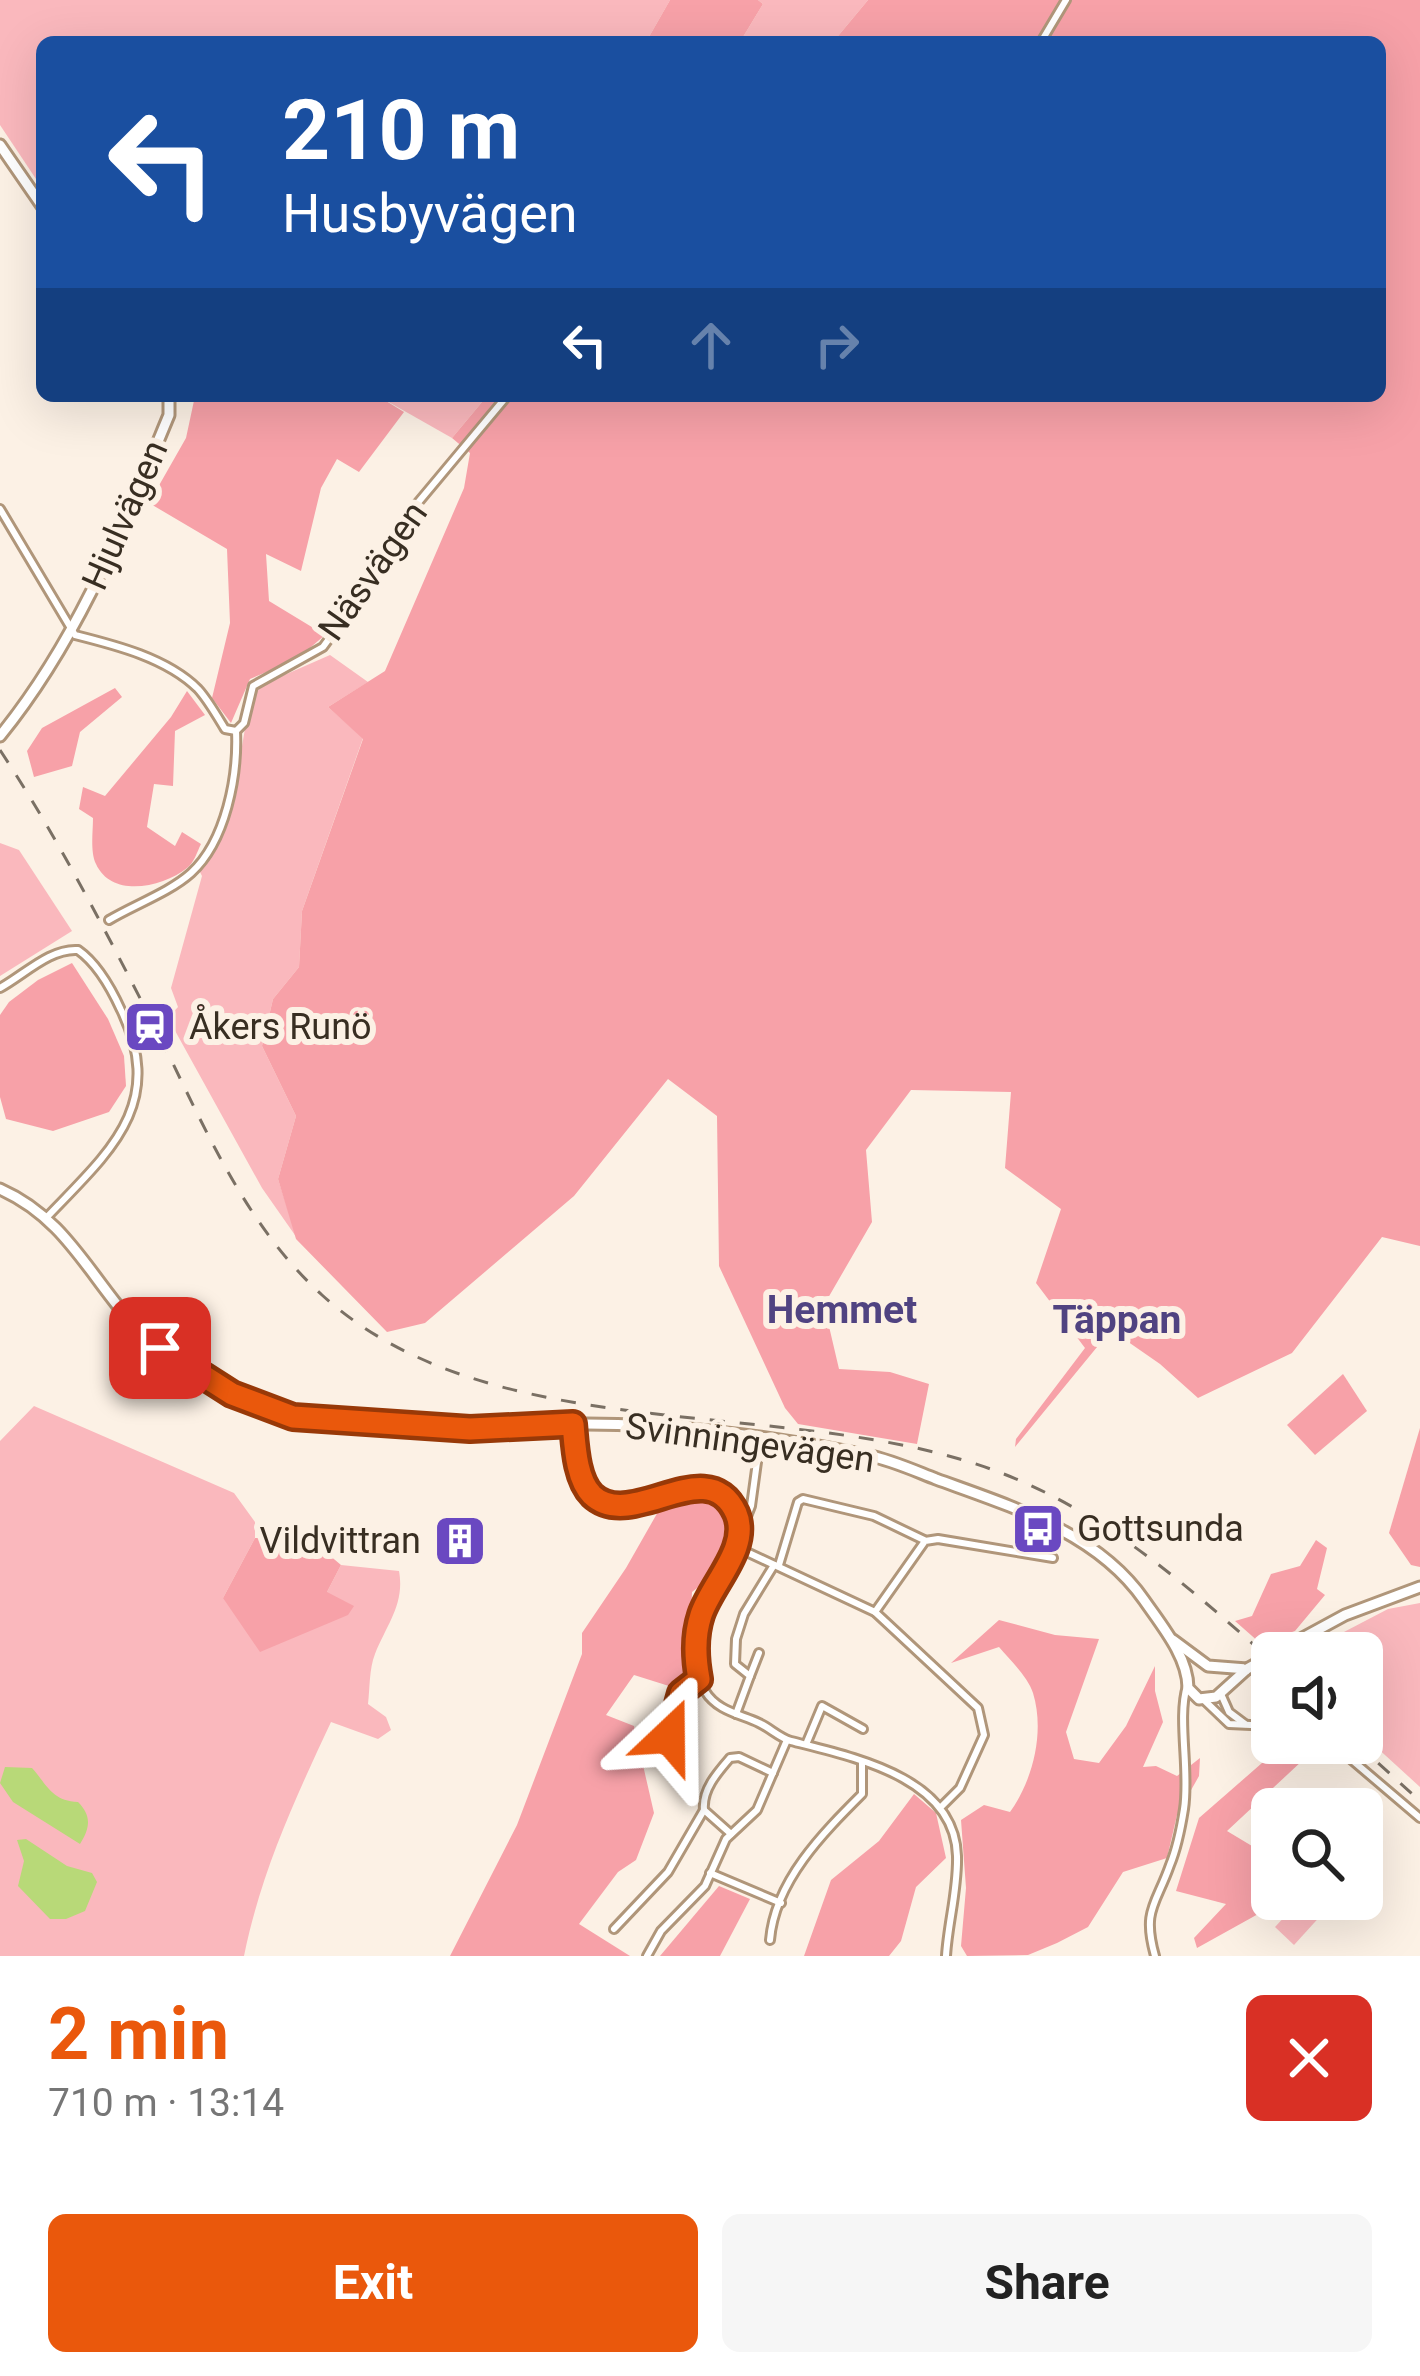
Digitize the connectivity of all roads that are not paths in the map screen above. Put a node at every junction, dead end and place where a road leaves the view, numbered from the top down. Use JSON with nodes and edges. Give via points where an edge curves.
{"nodes":[{"id":1,"x":1066,"y":0,"type":"edge"},
{"id":2,"x":1044,"y":36,"type":"edge"},
{"id":3,"x":0,"y":146,"type":"edge"},
{"id":4,"x":36,"y":197,"type":"edge"},
{"id":5,"x":169,"y":402,"type":"edge"},
{"id":6,"x":502,"y":402,"type":"edge"},
{"id":7,"x":0,"y":508,"type":"edge"},
{"id":8,"x":69,"y":630,"type":"junction"},
{"id":9,"x":236,"y":731,"type":"junction"},
{"id":10,"x":0,"y":736,"type":"edge"},
{"id":11,"x":109,"y":920,"type":"dead end"},
{"id":12,"x":0,"y":988,"type":"edge"},
{"id":13,"x":0,"y":1189,"type":"edge"},
{"id":14,"x":47,"y":1217,"type":"junction"},
{"id":15,"x":573,"y":1424,"type":"junction"},
{"id":16,"x":760,"y":1439,"type":"junction"},
{"id":17,"x":740,"y":1536,"type":"junction"},
{"id":18,"x":925,"y":1541,"type":"junction"},
{"id":19,"x":736,"y":1546,"type":"junction"},
{"id":20,"x":1053,"y":1558,"type":"dead end"},
{"id":21,"x":777,"y":1564,"type":"junction"},
{"id":22,"x":1420,"y":1587,"type":"edge"},
{"id":23,"x":875,"y":1612,"type":"junction"},
{"id":24,"x":1314,"y":1632,"type":"edge"},
{"id":25,"x":1169,"y":1636,"type":"junction"},
{"id":26,"x":759,"y":1654,"type":"dead end"},
{"id":27,"x":1211,"y":1667,"type":"junction"},
{"id":28,"x":1251,"y":1667,"type":"edge"},
{"id":29,"x":1247,"y":1669,"type":"junction"},
{"id":30,"x":751,"y":1676,"type":"junction"},
{"id":31,"x":699,"y":1679,"type":"junction"},
{"id":32,"x":1188,"y":1679,"type":"junction"},
{"id":33,"x":1213,"y":1698,"type":"junction"},
{"id":34,"x":736,"y":1714,"type":"junction"},
{"id":35,"x":1185,"y":1717,"type":"junction"},
{"id":36,"x":1248,"y":1726,"type":"joint"},
{"id":37,"x":863,"y":1729,"type":"dead end"},
{"id":38,"x":787,"y":1740,"type":"junction"},
{"id":39,"x":807,"y":1742,"type":"junction"},
{"id":40,"x":678,"y":1751,"type":"dead end"},
{"id":41,"x":862,"y":1763,"type":"junction"},
{"id":42,"x":1357,"y":1764,"type":"edge"},
{"id":43,"x":773,"y":1773,"type":"junction"},
{"id":44,"x":941,"y":1807,"type":"junction"},
{"id":45,"x":704,"y":1810,"type":"junction"},
{"id":46,"x":1420,"y":1818,"type":"edge"},
{"id":47,"x":731,"y":1834,"type":"junction"},
{"id":48,"x":710,"y":1873,"type":"junction"},
{"id":49,"x":781,"y":1903,"type":"junction"},
{"id":50,"x":614,"y":1929,"type":"dead end"},
{"id":51,"x":770,"y":1940,"type":"dead end"},
{"id":52,"x":647,"y":1956,"type":"edge"},
{"id":53,"x":946,"y":1956,"type":"edge"},
{"id":54,"x":1155,"y":1956,"type":"edge"}],
"edges":[{"from":1,"to":2,"type":"street"},
{"from":3,"to":4,"type":"main road"},
{"from":5,"to":8,"type":"main road","name":"Hjulvägen","via":[[105,571]]},
{"from":6,"to":9,"type":"street","name":"Näsvägen","via":[[411,511],[352,612],[323,647],[253,686]]},
{"from":7,"to":8,"type":"street"},
{"from":8,"to":9,"type":"street","via":[[162,665],[197,688],[225,729]]},
{"from":8,"to":10,"type":"main road"},
{"from":9,"to":11,"type":"street","via":[[228,802],[201,860]]},
{"from":12,"to":14,"type":"street","via":[[64,950],[78,950],[104,979],[139,1059],[128,1124]]},
{"from":13,"to":14,"type":"main road","name":"Svinningevägen"},
{"from":14,"to":15,"type":"main road","name":"Svinningevägen","via":[[153,1343],[262,1408],[410,1426]]},
{"from":15,"to":16,"type":"main road","name":"Svinningevägen"},
{"from":15,"to":17,"type":"street","via":[[592,1495],[624,1505],[710,1489],[736,1513]]},
{"from":16,"to":17,"type":"street"},
{"from":16,"to":25,"type":"main road","name":"Svinningevägen","via":[[883,1459],[1033,1515],[1114,1566]]},
{"from":17,"to":19,"type":"street"},
{"from":18,"to":20,"type":"street"},
{"from":18,"to":21,"type":"street","via":[[874,1516],[803,1499]]},
{"from":18,"to":23,"type":"street"},
{"from":19,"to":21,"type":"street"},
{"from":19,"to":31,"type":"street","via":[[700,1618]]},
{"from":21,"to":23,"type":"street"},
{"from":21,"to":30,"type":"street","via":[[739,1626],[735,1664]]},
{"from":22,"to":24,"type":"main road"},
{"from":23,"to":44,"type":"street","via":[[981,1712],[984,1736],[960,1788]]},
{"from":25,"to":27,"type":"main road","name":"Svinningevägen"},
{"from":25,"to":32,"type":"main road","name":"Svinningevägen"},
{"from":26,"to":30,"type":"street"},
{"from":27,"to":29,"type":"main road"},
{"from":27,"to":32,"type":"main road","via":[[1196,1668]]},
{"from":27,"to":33,"type":"main road","via":[[1222,1678]]},
{"from":28,"to":29,"type":"main road","bridge":true},
{"from":29,"to":33,"type":"main road"},
{"from":30,"to":34,"type":"street"},
{"from":31,"to":34,"type":"street","via":[[712,1700]]},
{"from":31,"to":40,"type":"street","via":[[672,1715],[669,1736]]},
{"from":32,"to":33,"type":"main road","name":"Svinningevägen","via":[[1191,1694]]},
{"from":32,"to":35,"type":"street"},
{"from":33,"to":35,"type":"street"},
{"from":33,"to":36,"type":"street"},
{"from":33,"to":36,"type":"street","via":[[1229,1724]]},
{"from":34,"to":38,"type":"street"},
{"from":35,"to":54,"type":"street","via":[[1185,1807],[1150,1911]]},
{"from":37,"to":39,"type":"street","via":[[822,1706]]},
{"from":38,"to":39,"type":"street"},
{"from":38,"to":43,"type":"street"},
{"from":39,"to":41,"type":"street"},
{"from":41,"to":44,"type":"street","via":[[915,1784]]},
{"from":41,"to":49,"type":"street","via":[[862,1794],[809,1848]]},
{"from":42,"to":46,"type":"street"},
{"from":43,"to":45,"type":"street","via":[[730,1758]]},
{"from":43,"to":47,"type":"street","via":[[757,1810]]},
{"from":44,"to":53,"type":"street","via":[[957,1858]]},
{"from":45,"to":47,"type":"street"},
{"from":45,"to":50,"type":"street","via":[[668,1872]]},
{"from":47,"to":48,"type":"street"},
{"from":48,"to":49,"type":"street"},
{"from":48,"to":52,"type":"street"},
{"from":49,"to":51,"type":"street"}]}
